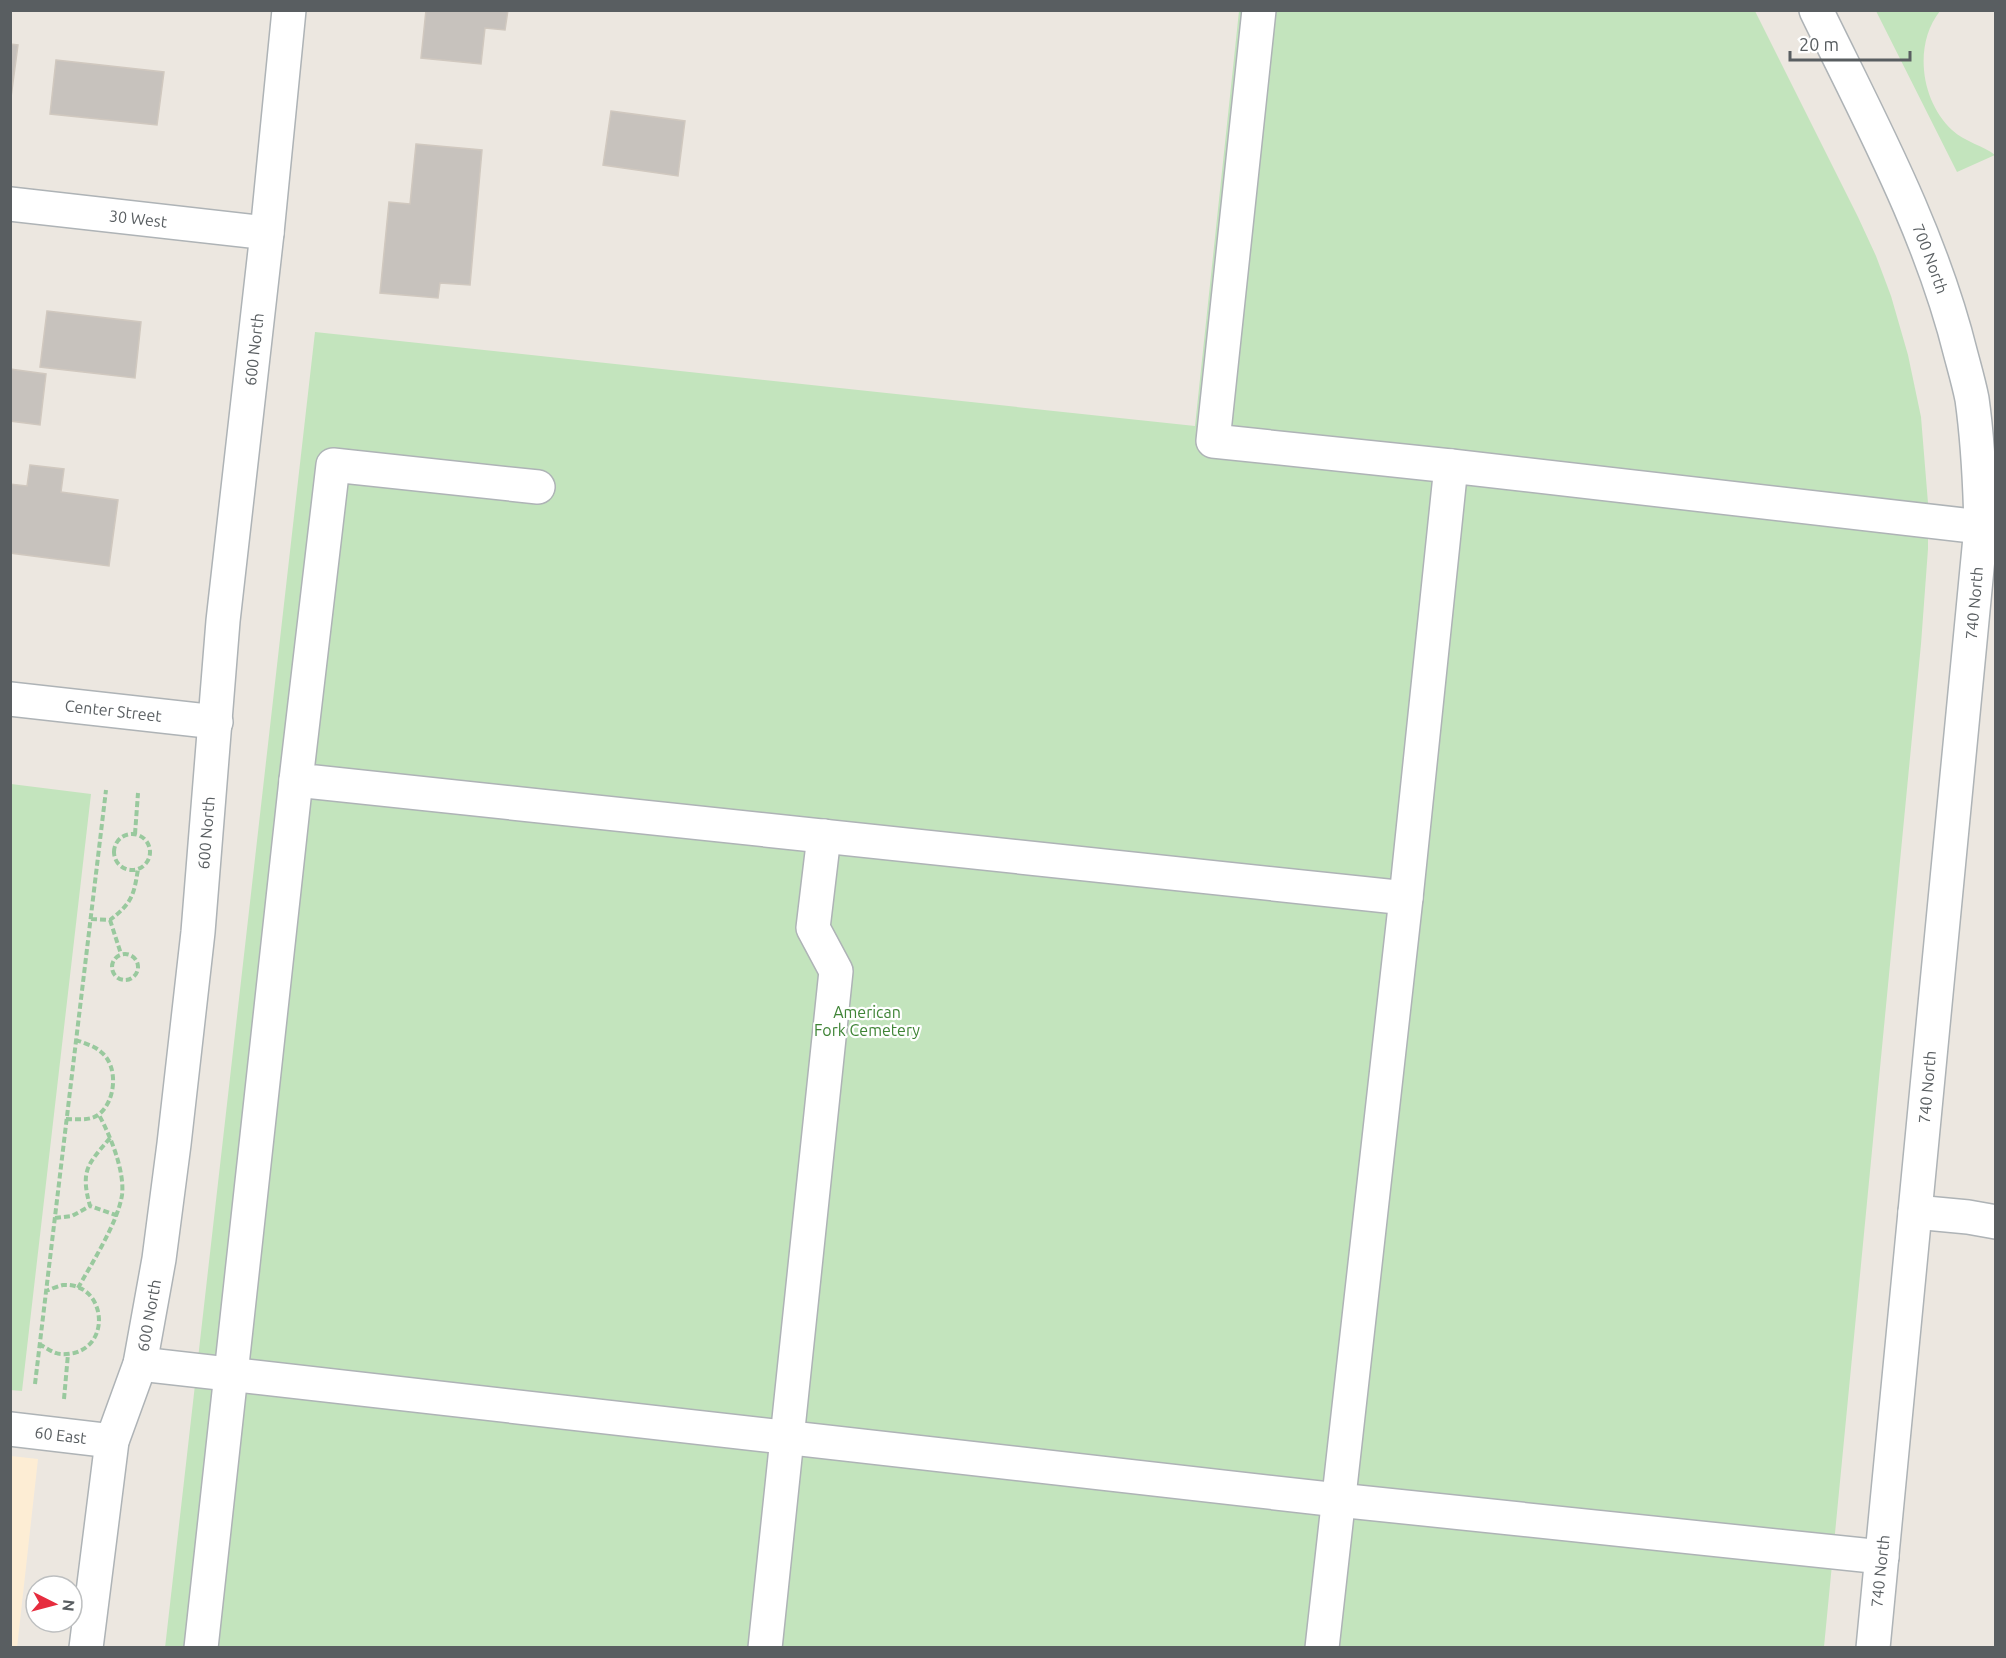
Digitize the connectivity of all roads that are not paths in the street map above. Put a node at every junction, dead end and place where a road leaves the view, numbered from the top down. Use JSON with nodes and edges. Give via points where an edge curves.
{"nodes":[{"id":1,"x":288,"y":10,"type":"edge"},
{"id":2,"x":1259,"y":10,"type":"edge"},
{"id":3,"x":1816,"y":10,"type":"edge"},
{"id":4,"x":10,"y":204,"type":"edge"},
{"id":5,"x":267,"y":233,"type":"junction"},
{"id":6,"x":1451,"y":466,"type":"junction"},
{"id":7,"x":538,"y":487,"type":"dead end"},
{"id":8,"x":1981,"y":527,"type":"junction"},
{"id":9,"x":10,"y":699,"type":"edge"},
{"id":10,"x":216,"y":722,"type":"junction"},
{"id":11,"x":296,"y":780,"type":"junction"},
{"id":12,"x":824,"y":836,"type":"junction"},
{"id":13,"x":1406,"y":898,"type":"junction"},
{"id":14,"x":1915,"y":1212,"type":"junction"},
{"id":15,"x":1995,"y":1222,"type":"edge"},
{"id":16,"x":140,"y":1364,"type":"junction"},
{"id":17,"x":231,"y":1375,"type":"junction"},
{"id":18,"x":10,"y":1429,"type":"edge"},
{"id":19,"x":788,"y":1438,"type":"junction"},
{"id":20,"x":112,"y":1441,"type":"junction"},
{"id":21,"x":1338,"y":1500,"type":"junction"},
{"id":22,"x":1882,"y":1557,"type":"junction"},
{"id":23,"x":86,"y":1647,"type":"edge"},
{"id":24,"x":201,"y":1647,"type":"edge"},
{"id":25,"x":765,"y":1647,"type":"edge"},
{"id":26,"x":1322,"y":1647,"type":"edge"},
{"id":27,"x":1873,"y":1647,"type":"edge"}],
"edges":[{"from":1,"to":5,"type":"street","name":"600 North"},
{"from":2,"to":6,"type":"street","via":[[1213,441]]},
{"from":3,"to":8,"type":"street","name":"700 North","via":[[1905,193],[1952,317],[1971,398],[1980,466]]},
{"from":4,"to":5,"type":"street","name":"30 West"},
{"from":5,"to":10,"type":"street","name":"600 North","via":[[223,621]]},
{"from":6,"to":8,"type":"street"},
{"from":6,"to":13,"type":"street"},
{"from":7,"to":11,"type":"street","via":[[333,465]]},
{"from":8,"to":14,"type":"street","name":"740 North"},
{"from":9,"to":10,"type":"street","name":"Center Street"},
{"from":10,"to":16,"type":"street","name":"600 North","via":[[174,1143]]},
{"from":11,"to":12,"type":"street"},
{"from":11,"to":17,"type":"street"},
{"from":12,"to":13,"type":"street"},
{"from":12,"to":19,"type":"street","via":[[813,928],[836,971]]},
{"from":13,"to":21,"type":"street"},
{"from":14,"to":15,"type":"street"},
{"from":14,"to":22,"type":"street","name":"740 North"},
{"from":16,"to":17,"type":"street"},
{"from":16,"to":20,"type":"street","name":"600 North"},
{"from":17,"to":19,"type":"street"},
{"from":17,"to":24,"type":"street"},
{"from":18,"to":20,"type":"street","name":"60 East"},
{"from":19,"to":21,"type":"street"},
{"from":19,"to":25,"type":"street"},
{"from":20,"to":23,"type":"street","name":"600 North"},
{"from":21,"to":22,"type":"street"},
{"from":21,"to":26,"type":"street"},
{"from":22,"to":27,"type":"street","name":"740 North"}]}
